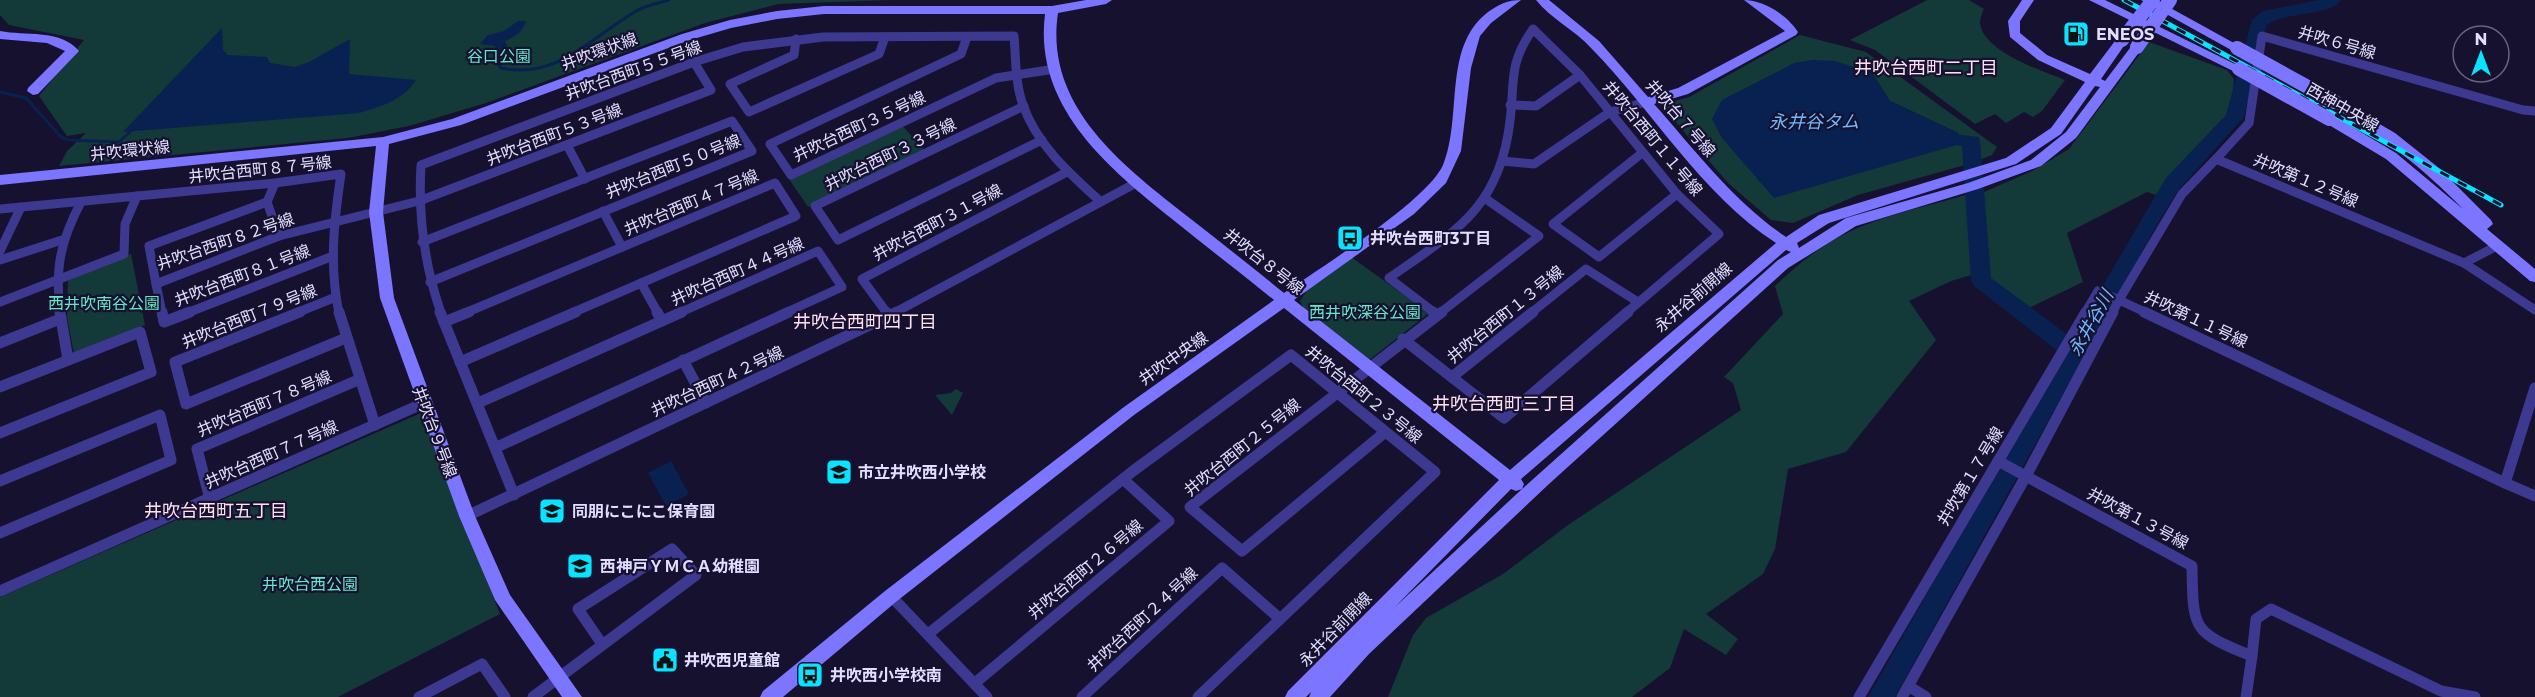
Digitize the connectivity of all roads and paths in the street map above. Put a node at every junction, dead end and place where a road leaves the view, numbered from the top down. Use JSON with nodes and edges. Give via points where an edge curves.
{"nodes":[{"id":1,"x":1106,"y":0,"type":"edge"},
{"id":2,"x":1515,"y":0,"type":"edge"},
{"id":3,"x":1542,"y":0,"type":"edge"},
{"id":4,"x":1750,"y":0,"type":"edge"},
{"id":5,"x":2095,"y":0,"type":"edge"},
{"id":6,"x":2111,"y":0,"type":"edge"},
{"id":7,"x":2147,"y":0,"type":"edge"},
{"id":8,"x":2153,"y":0,"type":"edge"},
{"id":9,"x":2170,"y":0,"type":"edge"},
{"id":10,"x":2029,"y":2,"type":"edge"},
{"id":11,"x":1052,"y":10,"type":"junction"},
{"id":12,"x":0,"y":36,"type":"edge"},
{"id":13,"x":885,"y":37,"type":"junction"},
{"id":14,"x":967,"y":37,"type":"junction"},
{"id":15,"x":796,"y":39,"type":"junction"},
{"id":16,"x":694,"y":62,"type":"junction"},
{"id":17,"x":1055,"y":69,"type":"junction"},
{"id":18,"x":2239,"y":69,"type":"junction"},
{"id":19,"x":1017,"y":75,"type":"junction"},
{"id":20,"x":1580,"y":75,"type":"junction"},
{"id":21,"x":2091,"y":80,"type":"junction"},
{"id":22,"x":2109,"y":87,"type":"junction"},
{"id":23,"x":33,"y":91,"type":"dead end"},
{"id":24,"x":1646,"y":102,"type":"junction"},
{"id":25,"x":1510,"y":105,"type":"junction"},
{"id":26,"x":1023,"y":106,"type":"junction"},
{"id":27,"x":2535,"y":111,"type":"edge"},
{"id":28,"x":1611,"y":112,"type":"junction"},
{"id":29,"x":1042,"y":140,"type":"junction"},
{"id":30,"x":383,"y":141,"type":"junction"},
{"id":31,"x":567,"y":145,"type":"junction"},
{"id":32,"x":1642,"y":153,"type":"junction"},
{"id":33,"x":2216,"y":159,"type":"junction"},
{"id":34,"x":1502,"y":161,"type":"junction"},
{"id":35,"x":1067,"y":172,"type":"junction"},
{"id":36,"x":585,"y":178,"type":"junction"},
{"id":37,"x":0,"y":180,"type":"edge"},
{"id":38,"x":275,"y":183,"type":"junction"},
{"id":39,"x":1136,"y":183,"type":"junction"},
{"id":40,"x":1677,"y":194,"type":"junction"},
{"id":41,"x":137,"y":196,"type":"junction"},
{"id":42,"x":1486,"y":199,"type":"junction"},
{"id":43,"x":419,"y":201,"type":"junction"},
{"id":44,"x":81,"y":202,"type":"junction"},
{"id":45,"x":267,"y":202,"type":"junction"},
{"id":46,"x":1101,"y":202,"type":"junction"},
{"id":47,"x":21,"y":207,"type":"junction"},
{"id":48,"x":0,"y":209,"type":"edge"},
{"id":49,"x":376,"y":212,"type":"junction"},
{"id":50,"x":603,"y":212,"type":"junction"},
{"id":51,"x":334,"y":222,"type":"junction"},
{"id":52,"x":279,"y":236,"type":"junction"},
{"id":53,"x":62,"y":240,"type":"junction"},
{"id":54,"x":422,"y":242,"type":"junction"},
{"id":55,"x":1786,"y":243,"type":"junction"},
{"id":56,"x":2497,"y":246,"type":"junction"},
{"id":57,"x":622,"y":247,"type":"junction"},
{"id":58,"x":0,"y":251,"type":"edge"},
{"id":59,"x":1800,"y":252,"type":"junction"},
{"id":60,"x":333,"y":256,"type":"junction"},
{"id":61,"x":0,"y":260,"type":"edge"},
{"id":62,"x":2464,"y":262,"type":"junction"},
{"id":63,"x":2535,"y":264,"type":"edge"},
{"id":64,"x":2535,"y":277,"type":"edge"},
{"id":65,"x":58,"y":279,"type":"junction"},
{"id":66,"x":430,"y":282,"type":"junction"},
{"id":67,"x":641,"y":283,"type":"junction"},
{"id":68,"x":156,"y":284,"type":"junction"},
{"id":69,"x":336,"y":297,"type":"junction"},
{"id":70,"x":2117,"y":299,"type":"junction"},
{"id":71,"x":1285,"y":300,"type":"junction"},
{"id":72,"x":0,"y":302,"type":"edge"},
{"id":73,"x":1638,"y":302,"type":"junction"},
{"id":74,"x":2535,"y":310,"type":"edge"},
{"id":75,"x":1436,"y":314,"type":"junction"},
{"id":76,"x":889,"y":316,"type":"junction"},
{"id":77,"x":60,"y":320,"type":"junction"},
{"id":78,"x":662,"y":321,"type":"junction"},
{"id":79,"x":444,"y":322,"type":"junction"},
{"id":80,"x":346,"y":338,"type":"junction"},
{"id":81,"x":1403,"y":339,"type":"junction"},
{"id":82,"x":0,"y":343,"type":"edge"},
{"id":83,"x":68,"y":360,"type":"junction"},
{"id":84,"x":683,"y":360,"type":"junction"},
{"id":85,"x":460,"y":362,"type":"junction"},
{"id":86,"x":1368,"y":366,"type":"junction"},
{"id":87,"x":1452,"y":377,"type":"junction"},
{"id":88,"x":358,"y":380,"type":"junction"},
{"id":89,"x":0,"y":387,"type":"edge"},
{"id":90,"x":2535,"y":388,"type":"edge"},
{"id":91,"x":1337,"y":393,"type":"junction"},
{"id":92,"x":424,"y":403,"type":"junction"},
{"id":93,"x":478,"y":403,"type":"junction"},
{"id":94,"x":706,"y":403,"type":"junction"},
{"id":95,"x":2533,"y":404,"type":"edge"},
{"id":96,"x":375,"y":425,"type":"junction"},
{"id":97,"x":1384,"y":433,"type":"junction"},
{"id":98,"x":0,"y":434,"type":"edge"},
{"id":99,"x":497,"y":447,"type":"junction"},
{"id":100,"x":1998,"y":461,"type":"junction"},
{"id":101,"x":2026,"y":476,"type":"junction"},
{"id":102,"x":1123,"y":479,"type":"junction"},
{"id":103,"x":1510,"y":479,"type":"junction"},
{"id":104,"x":0,"y":481,"type":"edge"},
{"id":105,"x":2505,"y":483,"type":"junction"},
{"id":106,"x":1527,"y":494,"type":"junction"},
{"id":107,"x":514,"y":495,"type":"junction"},
{"id":108,"x":2535,"y":496,"type":"edge"},
{"id":109,"x":210,"y":499,"type":"junction"},
{"id":110,"x":467,"y":516,"type":"junction"},
{"id":111,"x":0,"y":533,"type":"edge"},
{"id":112,"x":0,"y":591,"type":"edge"},
{"id":113,"x":891,"y":596,"type":"junction"},
{"id":114,"x":1279,"y":618,"type":"junction"},
{"id":115,"x":928,"y":634,"type":"junction"},
{"id":116,"x":602,"y":644,"type":"junction"},
{"id":117,"x":2252,"y":656,"type":"junction"},
{"id":118,"x":557,"y":678,"type":"junction"},
{"id":119,"x":975,"y":683,"type":"junction"},
{"id":120,"x":1905,"y":691,"type":"edge"},
{"id":121,"x":419,"y":697,"type":"edge"},
{"id":122,"x":505,"y":697,"type":"edge"},
{"id":123,"x":532,"y":697,"type":"edge"},
{"id":124,"x":573,"y":697,"type":"edge"},
{"id":125,"x":769,"y":697,"type":"edge"},
{"id":126,"x":987,"y":697,"type":"edge"},
{"id":127,"x":1082,"y":697,"type":"edge"},
{"id":128,"x":1198,"y":697,"type":"edge"},
{"id":129,"x":1294,"y":697,"type":"edge"},
{"id":130,"x":1318,"y":697,"type":"edge"},
{"id":131,"x":1859,"y":697,"type":"edge"},
{"id":132,"x":1926,"y":697,"type":"edge"},
{"id":133,"x":2246,"y":697,"type":"edge"},
{"id":134,"x":2475,"y":697,"type":"edge"}],
"edges":[{"from":1,"to":11,"type":"street","name":"井吹環状線"},
{"from":2,"to":71,"type":"street","name":"井吹中央線","via":[[1494,14],[1474,36],[1466,63],[1457,144],[1448,169],[1432,190],[1409,211]]},
{"from":3,"to":24,"type":"street","name":"井吹台７号線","via":[[1595,44]]},
{"from":4,"to":24,"type":"street","via":[[1792,32],[1683,91]]},
{"from":5,"to":18,"type":"street"},
{"from":6,"to":18,"type":"street","name":"西神中央線"},
{"from":7,"to":63,"type":"street","name":"西神中央線","bridge":true,"via":[[2390,136]]},
{"from":8,"to":21,"type":"street","name":"永井谷前開線","bridge":true},
{"from":9,"to":22,"type":"street","name":"永井谷前開線","bridge":true},
{"from":10,"to":21,"type":"street","via":[[2014,21],[2014,34],[2025,47],[2049,62]]},
{"from":11,"to":17,"type":"street","name":"井吹台８号線","via":[[1049,21]]},
{"from":11,"to":30,"type":"street","name":"井吹環状線","via":[[824,10],[730,24],[456,122]]},
{"from":12,"to":23,"type":"street","via":[[44,39],[73,51]]},
{"from":13,"to":14,"type":"street","name":"井吹台西町５５号線"},
{"from":13,"to":15,"type":"street","name":"井吹台西町５５号線"},
{"from":13,"to":15,"type":"street","via":[[879,54],[749,112],[730,84],[794,55]]},
{"from":14,"to":19,"type":"street","name":"井吹台西町５５号線","via":[[1014,36]]},
{"from":14,"to":19,"type":"street","name":"井吹台西町３５号線","via":[[961,54],[770,144],[791,175],[996,78]]},
{"from":15,"to":16,"type":"street","name":"井吹台西町５５号線","via":[[743,47]]},
{"from":16,"to":31,"type":"street","name":"井吹台西町５３号線","via":[[711,90]]},
{"from":16,"to":43,"type":"street","name":"井吹台西町５５号線","via":[[421,165]]},
{"from":17,"to":19,"type":"street","name":"井吹台西町３５号線"},
{"from":17,"to":39,"type":"street","name":"井吹台８号線","via":[[1072,115],[1095,145]]},
{"from":18,"to":56,"type":"street","name":"西神中央線","bridge":true,"via":[[2391,156]]},
{"from":19,"to":26,"type":"street","name":"井吹台西町５５号線"},
{"from":20,"to":25,"type":"street","via":[[1536,106]]},
{"from":20,"to":25,"type":"street","name":"井吹台西町１１号線","via":[[1533,29],[1511,65]]},
{"from":20,"to":28,"type":"street","name":"井吹台西町１１号線"},
{"from":21,"to":22,"type":"street"},
{"from":21,"to":55,"type":"street","name":"永井谷前開線","via":[[2056,130],[2011,161],[1824,219]]},
{"from":22,"to":59,"type":"street","name":"永井谷前開線","via":[[2071,135],[2036,163],[1851,222]]},
{"from":24,"to":28,"type":"street"},
{"from":24,"to":55,"type":"street","name":"井吹台７号線","via":[[1723,191]]},
{"from":25,"to":34,"type":"street","name":"井吹台西町１１号線"},
{"from":26,"to":29,"type":"street","name":"井吹台西町５５号線"},
{"from":26,"to":29,"type":"street","name":"井吹台西町３３号線","via":[[815,206],[838,240]]},
{"from":27,"to":33,"type":"street","name":"井吹６号線","via":[[2262,36],[2249,123]]},
{"from":28,"to":32,"type":"street","name":"井吹台西町１１号線"},
{"from":28,"to":34,"type":"street","via":[[1534,164]]},
{"from":29,"to":35,"type":"street","name":"井吹台西町５５号線"},
{"from":30,"to":37,"type":"street","name":"井吹環状線"},
{"from":30,"to":49,"type":"street","name":"井吹台９号線"},
{"from":31,"to":36,"type":"street"},
{"from":31,"to":43,"type":"street","name":"井吹台西町５３号線"},
{"from":32,"to":40,"type":"street","name":"井吹台西町１１号線"},
{"from":32,"to":40,"type":"street","via":[[1553,224],[1599,257]]},
{"from":33,"to":62,"type":"street","name":"井吹第１２号線"},
{"from":33,"to":70,"type":"street","via":[[2182,194]]},
{"from":34,"to":42,"type":"street","name":"井吹台西町１１号線"},
{"from":35,"to":46,"type":"street","name":"井吹台西町５５号線"},
{"from":35,"to":76,"type":"street","name":"井吹台西町３１号線","via":[[862,279]]},
{"from":36,"to":50,"type":"street","name":"井吹台西町５０号線","via":[[732,121],[752,151]]},
{"from":36,"to":54,"type":"street","name":"井吹台西町５０号線"},
{"from":38,"to":41,"type":"street","name":"井吹台西町８７号線"},
{"from":38,"to":45,"type":"street","name":"井吹台西町８２号線"},
{"from":38,"to":51,"type":"street","name":"井吹台西町８７号線","via":[[340,174]]},
{"from":39,"to":46,"type":"street","name":"井吹台西町４２号線"},
{"from":39,"to":71,"type":"street","name":"井吹台８号線"},
{"from":40,"to":73,"type":"street","name":"井吹台西町１１号線","via":[[1719,234]]},
{"from":41,"to":44,"type":"street","name":"井吹台西町８７号線"},
{"from":41,"to":65,"type":"street","via":[[125,225],[124,254]]},
{"from":42,"to":75,"type":"street","name":"井吹台西町１１号線","via":[[1449,234],[1389,278]]},
{"from":42,"to":75,"type":"street","name":"井吹台西町２５号線","via":[[1539,236]]},
{"from":43,"to":49,"type":"street","name":"井吹台西町５３号線"},
{"from":43,"to":54,"type":"street","name":"井吹台西町５５号線"},
{"from":44,"to":47,"type":"street","name":"井吹台西町８７号線"},
{"from":44,"to":53,"type":"street"},
{"from":45,"to":52,"type":"street"},
{"from":45,"to":68,"type":"street","name":"井吹台西町８２号線","via":[[149,246]]},
{"from":46,"to":76,"type":"street","name":"井吹台西町４２号線"},
{"from":47,"to":48,"type":"street","name":"井吹台西町８７号線"},
{"from":47,"to":58,"type":"street"},
{"from":49,"to":51,"type":"street","name":"井吹台西町８２号線"},
{"from":49,"to":92,"type":"street","name":"井吹台９号線","via":[[387,298]]},
{"from":50,"to":57,"type":"street"},
{"from":50,"to":66,"type":"street","name":"井吹台西町５０号線"},
{"from":51,"to":52,"type":"street","name":"井吹台西町８２号線"},
{"from":51,"to":60,"type":"street","name":"井吹台西町８７号線"},
{"from":52,"to":68,"type":"street","name":"井吹台西町８２号線"},
{"from":53,"to":61,"type":"street"},
{"from":53,"to":65,"type":"street"},
{"from":54,"to":66,"type":"street","name":"井吹台西町５５号線"},
{"from":55,"to":59,"type":"street","name":"井吹台７号線"},
{"from":55,"to":103,"type":"street","name":"永井谷前開線"},
{"from":56,"to":62,"type":"street"},
{"from":56,"to":64,"type":"street","name":"西神中央線"},
{"from":57,"to":67,"type":"street","name":"井吹台西町４７号線","via":[[775,183],[796,216]]},
{"from":57,"to":79,"type":"street","name":"井吹台西町４７号線"},
{"from":59,"to":106,"type":"street","name":"永井谷前開線"},
{"from":60,"to":68,"type":"street","name":"井吹台西町８１号線","via":[[164,322]]},
{"from":60,"to":69,"type":"street","name":"井吹台西町８７号線"},
{"from":62,"to":74,"type":"street","name":"井吹第１２号線"},
{"from":65,"to":72,"type":"street"},
{"from":65,"to":77,"type":"street"},
{"from":66,"to":79,"type":"street","name":"井吹台西町５５号線"},
{"from":67,"to":78,"type":"street"},
{"from":67,"to":85,"type":"street","name":"井吹台西町４７号線"},
{"from":69,"to":80,"type":"street","name":"井吹台西町８７号線"},
{"from":69,"to":80,"type":"street","name":"井吹台西町７９号線","via":[[176,362],[186,404]]},
{"from":70,"to":100,"type":"street","name":"井吹第１７号線","via":[[2098,291]]},
{"from":70,"to":101,"type":"street","name":"井吹第１１号線"},
{"from":70,"to":105,"type":"street","name":"井吹第１１号線"},
{"from":71,"to":86,"type":"street","name":"井吹台８号線"},
{"from":71,"to":113,"type":"street","name":"井吹中央線","via":[[1130,411]]},
{"from":73,"to":87,"type":"street","name":"井吹台西町１３号線","via":[[1586,269]]},
{"from":73,"to":87,"type":"street","name":"井吹台西町１１号線","via":[[1504,418]]},
{"from":75,"to":81,"type":"street","name":"井吹台西町２５号線"},
{"from":76,"to":94,"type":"street","name":"井吹台西町４２号線"},
{"from":77,"to":82,"type":"street"},
{"from":77,"to":83,"type":"street"},
{"from":78,"to":84,"type":"street","name":"井吹台西町４４号線","via":[[818,251],[842,286]]},
{"from":78,"to":93,"type":"street","name":"井吹台西町４４号線"},
{"from":79,"to":85,"type":"street","name":"井吹台西町５５号線"},
{"from":80,"to":88,"type":"street","name":"井吹台西町８７号線"},
{"from":81,"to":86,"type":"street","name":"井吹台西町２５号線"},
{"from":81,"to":87,"type":"street","name":"井吹台西町１１号線"},
{"from":83,"to":89,"type":"street"},
{"from":83,"to":98,"type":"street","via":[[141,332],[151,372]]},
{"from":84,"to":94,"type":"street"},
{"from":84,"to":99,"type":"street","name":"井吹台西町４４号線"},
{"from":85,"to":93,"type":"street","name":"井吹台西町５５号線"},
{"from":86,"to":91,"type":"street","name":"井吹台西町２５号線"},
{"from":86,"to":103,"type":"street","name":"井吹台８号線"},
{"from":88,"to":96,"type":"street","name":"井吹台西町８７号線"},
{"from":88,"to":109,"type":"street","name":"井吹台西町７８号線","via":[[197,449]]},
{"from":90,"to":95,"type":"street"},
{"from":91,"to":97,"type":"street","name":"井吹台西町２３号線"},
{"from":91,"to":97,"type":"street","name":"井吹台西町２５号線","via":[[1190,507],[1242,551]]},
{"from":91,"to":102,"type":"street","name":"井吹台西町２３号線","via":[[1291,355]]},
{"from":92,"to":96,"type":"street","name":"井吹台西町７７号線"},
{"from":92,"to":110,"type":"street","name":"井吹台９号線"},
{"from":93,"to":99,"type":"street","name":"井吹台西町５５号線"},
{"from":94,"to":107,"type":"street","name":"井吹台西町４２号線"},
{"from":95,"to":105,"type":"street"},
{"from":96,"to":109,"type":"street","name":"井吹台西町７７号線"},
{"from":97,"to":114,"type":"street","name":"井吹台西町２３号線","via":[[1435,472]]},
{"from":99,"to":107,"type":"street","name":"井吹台西町５５号線"},
{"from":100,"to":101,"type":"street","name":"井吹第１３号線"},
{"from":100,"to":131,"type":"street","name":"井吹第１７号線"},
{"from":101,"to":117,"type":"street","name":"井吹第１３号線","via":[[2192,566],[2194,622],[2205,637]]},
{"from":101,"to":120,"type":"street","name":"井吹第１１号線"},
{"from":102,"to":115,"type":"street","name":"井吹台西町２３号線"},
{"from":102,"to":119,"type":"street","name":"井吹台西町２６号線","via":[[1169,521]]},
{"from":103,"to":106,"type":"street","name":"井吹台８号線"},
{"from":103,"to":129,"type":"street","name":"永井谷前開線"},
{"from":104,"to":111,"type":"street","via":[[160,415],[171,460]]},
{"from":105,"to":108,"type":"street","name":"井吹第１１号線"},
{"from":106,"to":130,"type":"street","name":"永井谷前開線","via":[[1364,648]]},
{"from":107,"to":110,"type":"street","name":"井吹台西町４２号線"},
{"from":109,"to":112,"type":"street","name":"井吹台西町７７号線"},
{"from":110,"to":118,"type":"street","name":"井吹台９号線","via":[[504,600]]},
{"from":113,"to":115,"type":"street"},
{"from":113,"to":125,"type":"street","name":"井吹中央線"},
{"from":114,"to":127,"type":"street","name":"井吹台西町２４号線","via":[[1222,568]]},
{"from":114,"to":128,"type":"street","name":"井吹台西町２３号線"},
{"from":115,"to":119,"type":"street"},
{"from":116,"to":116,"type":"street","via":[[696,575],[672,549],[578,609]]},
{"from":116,"to":118,"type":"street"},
{"from":117,"to":133,"type":"street"},
{"from":117,"to":134,"type":"street","via":[[2256,620],[2271,609],[2441,691]]},
{"from":118,"to":123,"type":"street"},
{"from":118,"to":124,"type":"street","name":"井吹台９号線"},
{"from":119,"to":126,"type":"street"},
{"from":120,"to":132,"type":"street"},
{"from":121,"to":122,"type":"street","via":[[482,664]]}]}
